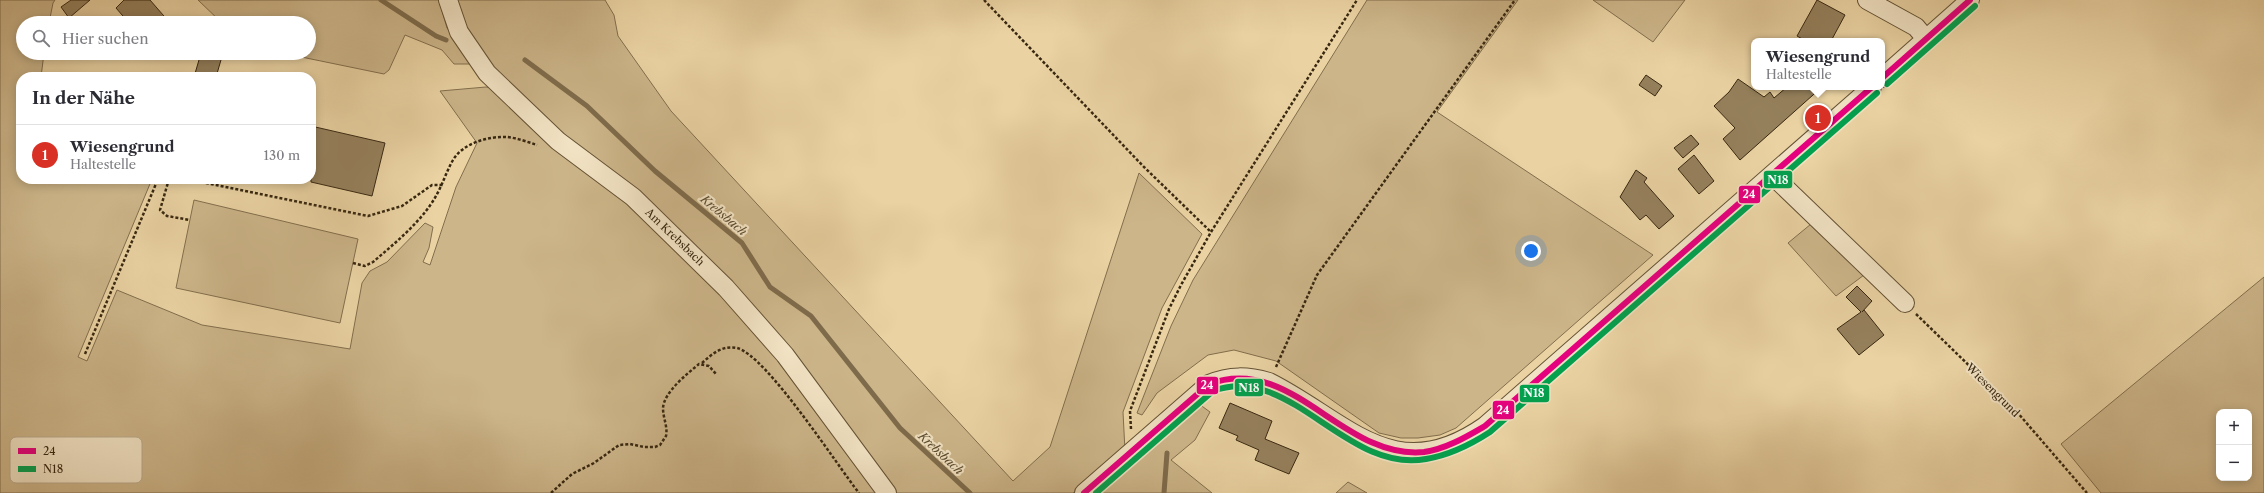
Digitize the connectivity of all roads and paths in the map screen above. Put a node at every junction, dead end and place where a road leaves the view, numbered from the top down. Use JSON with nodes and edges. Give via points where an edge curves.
{"nodes":[{"id":1,"x":448,"y":0,"type":"edge"},
{"id":2,"x":984,"y":0,"type":"edge"},
{"id":3,"x":1357,"y":0,"type":"edge"},
{"id":4,"x":1515,"y":0,"type":"edge"},
{"id":5,"x":1867,"y":0,"type":"edge"},
{"id":6,"x":1970,"y":0,"type":"edge"},
{"id":7,"x":1926,"y":39,"type":"junction"},
{"id":8,"x":1885,"y":75,"type":"edge"},
{"id":9,"x":1869,"y":90,"type":"edge"},
{"id":10,"x":544,"y":146,"type":"dead end"},
{"id":11,"x":1772,"y":176,"type":"junction"},
{"id":12,"x":156,"y":184,"type":"edge"},
{"id":13,"x":168,"y":184,"type":"edge"},
{"id":14,"x":210,"y":184,"type":"edge"},
{"id":15,"x":443,"y":185,"type":"junction"},
{"id":16,"x":190,"y":220,"type":"dead end"},
{"id":17,"x":1211,"y":232,"type":"junction"},
{"id":18,"x":353,"y":264,"type":"dead end"},
{"id":19,"x":1905,"y":303,"type":"joint"},
{"id":20,"x":85,"y":354,"type":"dead end"},
{"id":21,"x":702,"y":364,"type":"junction"},
{"id":22,"x":716,"y":374,"type":"dead end"},
{"id":23,"x":1269,"y":382,"type":"junction"},
{"id":24,"x":1133,"y":451,"type":"junction"},
{"id":25,"x":551,"y":493,"type":"edge"},
{"id":26,"x":859,"y":493,"type":"edge"},
{"id":27,"x":887,"y":493,"type":"edge"},
{"id":28,"x":1084,"y":493,"type":"edge"},
{"id":29,"x":2087,"y":493,"type":"edge"}],
"edges":[{"from":1,"to":27,"type":"street","name":"Am Krebsbach","via":[[459,32],[487,73],[558,141],[633,197],[726,288],[786,355]]},
{"from":2,"to":17,"type":"path","via":[[1144,167]]},
{"from":3,"to":17,"type":"path"},
{"from":4,"to":23,"type":"path","via":[[1316,275]]},
{"from":5,"to":7,"type":"street","via":[[1916,27]]},
{"from":6,"to":7,"type":"street"},
{"from":7,"to":8,"type":"street"},
{"from":9,"to":11,"type":"street"},
{"from":10,"to":15,"type":"path","via":[[509,137],[477,142],[465,148],[454,159]]},
{"from":11,"to":19,"type":"street"},
{"from":11,"to":23,"type":"street","via":[[1485,426],[1455,444],[1424,453],[1400,452],[1380,447]]},
{"from":12,"to":20,"type":"path"},
{"from":13,"to":16,"type":"path","via":[[160,210],[167,216]]},
{"from":14,"to":15,"type":"path","via":[[368,216],[402,206],[432,185]]},
{"from":15,"to":18,"type":"path","via":[[431,205],[414,224],[373,262],[365,266]]},
{"from":17,"to":24,"type":"path","via":[[1169,309],[1130,411]]},
{"from":19,"to":29,"type":"path","name":"Wiesengrund","via":[[2017,412]]},
{"from":21,"to":22,"type":"path","via":[[709,366]]},
{"from":21,"to":25,"type":"path","via":[[695,367],[666,398],[663,409],[667,431],[660,445],[619,445],[594,464],[572,474]]},
{"from":21,"to":26,"type":"path","via":[[722,349],[730,347],[744,351],[768,372]]},
{"from":23,"to":24,"type":"street","via":[[1241,377],[1209,384]]},
{"from":24,"to":28,"type":"street"}]}
